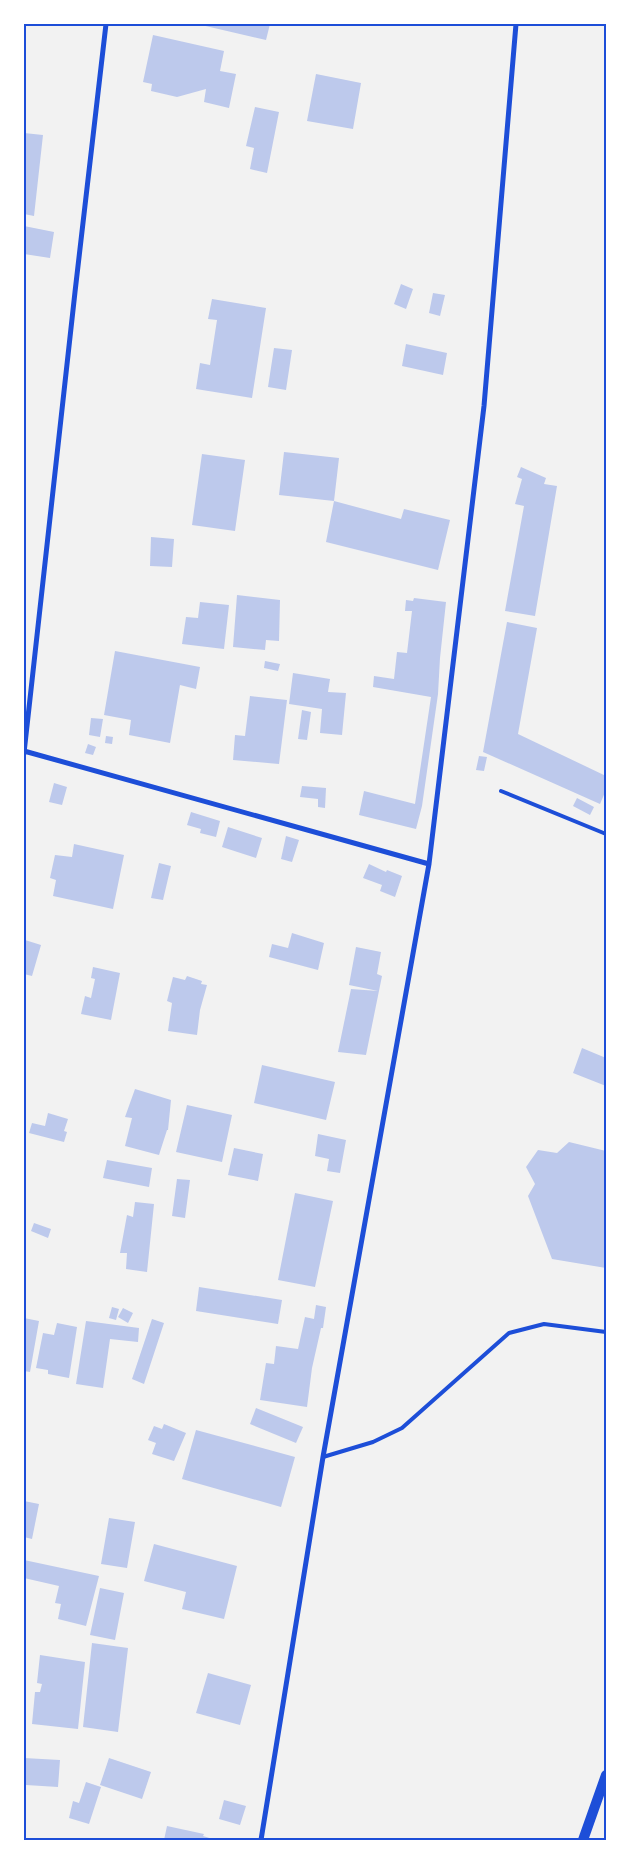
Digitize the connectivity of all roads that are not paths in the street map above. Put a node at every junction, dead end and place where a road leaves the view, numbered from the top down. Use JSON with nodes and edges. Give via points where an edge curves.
{"nodes":[{"id":1,"x":106,"y":24,"type":"edge"},
{"id":2,"x":516,"y":24,"type":"edge"},
{"id":3,"x":24,"y":752,"type":"edge"},
{"id":4,"x":501,"y":791,"type":"dead end"},
{"id":5,"x":606,"y":834,"type":"edge"},
{"id":6,"x":429,"y":864,"type":"junction"},
{"id":7,"x":606,"y":1332,"type":"edge"},
{"id":8,"x":323,"y":1457,"type":"junction"},
{"id":9,"x":606,"y":1775,"type":"edge"},
{"id":10,"x":261,"y":1840,"type":"edge"},
{"id":11,"x":584,"y":1840,"type":"edge"}],
"edges":[{"from":1,"to":3,"type":"street"},
{"from":2,"to":6,"type":"street","via":[[484,406]]},
{"from":3,"to":6,"type":"street"},
{"from":4,"to":5,"type":"lane"},
{"from":6,"to":8,"type":"street"},
{"from":7,"to":8,"type":"lane","via":[[544,1324],[509,1333],[402,1428],[373,1442]]},
{"from":8,"to":10,"type":"street"},
{"from":9,"to":11,"type":"main road"}]}
